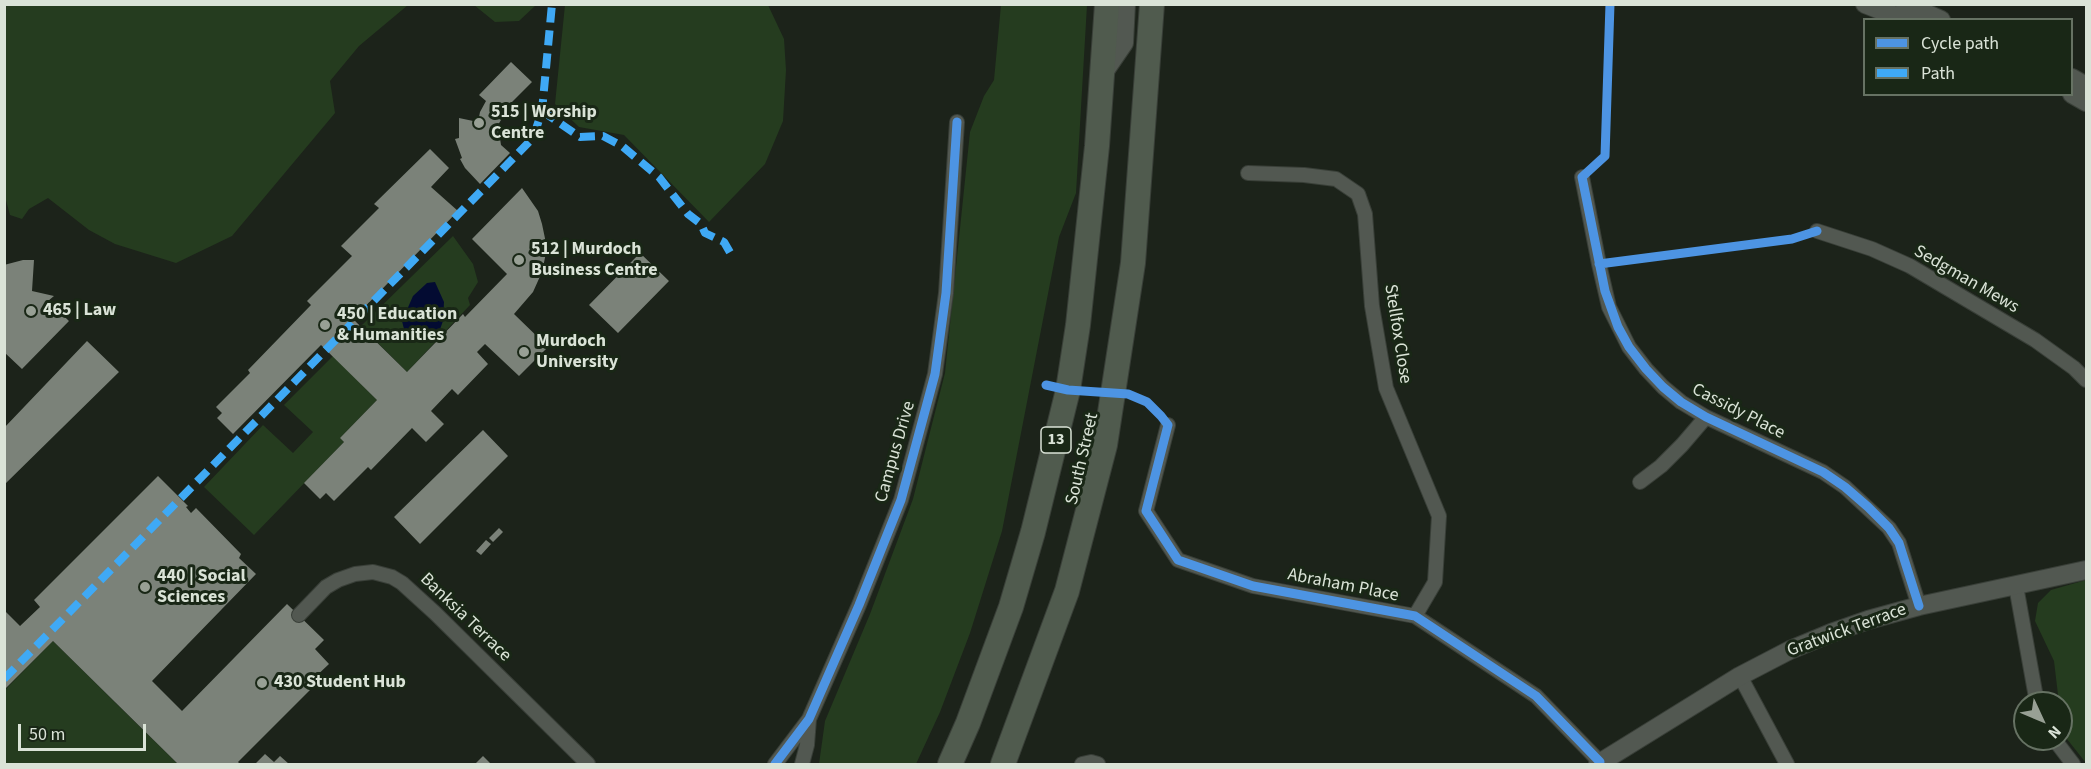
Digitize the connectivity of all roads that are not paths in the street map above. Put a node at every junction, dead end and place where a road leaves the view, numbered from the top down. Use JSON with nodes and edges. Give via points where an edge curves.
{"nodes":[{"id":1,"x":1107,"y":4,"type":"edge"},
{"id":2,"x":1126,"y":4,"type":"edge"},
{"id":3,"x":1152,"y":4,"type":"edge"},
{"id":4,"x":1905,"y":4,"type":"edge"},
{"id":5,"x":1866,"y":5,"type":"edge"},
{"id":6,"x":1901,"y":18,"type":"edge"},
{"id":7,"x":1936,"y":18,"type":"edge"},
{"id":8,"x":1102,"y":75,"type":"junction"},
{"id":9,"x":957,"y":122,"type":"dead end"},
{"id":10,"x":1248,"y":173,"type":"dead end"},
{"id":11,"x":1582,"y":177,"type":"dead end"},
{"id":12,"x":1817,"y":231,"type":"dead end"},
{"id":13,"x":2086,"y":380,"type":"edge"},
{"id":14,"x":1706,"y":417,"type":"junction"},
{"id":15,"x":1168,"y":425,"type":"dead end"},
{"id":16,"x":1640,"y":482,"type":"dead end"},
{"id":17,"x":2086,"y":570,"type":"edge"},
{"id":18,"x":2016,"y":586,"type":"junction"},
{"id":19,"x":1919,"y":606,"type":"junction"},
{"id":20,"x":299,"y":615,"type":"dead end"},
{"id":21,"x":1414,"y":616,"type":"junction"},
{"id":22,"x":1740,"y":676,"type":"junction"},
{"id":23,"x":2035,"y":691,"type":"edge"},
{"id":24,"x":809,"y":719,"type":"junction"},
{"id":25,"x":2063,"y":751,"type":"edge"},
{"id":26,"x":1599,"y":763,"type":"edge"},
{"id":27,"x":588,"y":765,"type":"edge"},
{"id":28,"x":776,"y":765,"type":"edge"},
{"id":29,"x":802,"y":765,"type":"edge"},
{"id":30,"x":950,"y":765,"type":"edge"},
{"id":31,"x":1003,"y":765,"type":"edge"},
{"id":32,"x":1082,"y":765,"type":"edge"},
{"id":33,"x":1098,"y":765,"type":"edge"},
{"id":34,"x":1787,"y":765,"type":"edge"},
{"id":35,"x":2073,"y":765,"type":"edge"}],
"edges":[{"from":1,"to":8,"type":"highway","name":"South Street","number":"13"},
{"from":2,"to":8,"type":"street","via":[[1124,44]]},
{"from":3,"to":31,"type":"highway","name":"South Street","via":[[1133,263],[1105,445],[1067,591]]},
{"from":4,"to":7,"type":"street"},
{"from":5,"to":6,"type":"street"},
{"from":8,"to":30,"type":"highway","name":"South Street","number":"13","via":[[1068,390],[1011,607]]},
{"from":9,"to":24,"type":"street","name":"Campus Drive","via":[[935,374],[901,500]]},
{"from":10,"to":21,"type":"street","name":"Stellfox Close","via":[[1336,179],[1358,194],[1365,214],[1372,306],[1386,388],[1439,516],[1435,582]]},
{"from":11,"to":14,"type":"street","name":"Cassidy Place","via":[[1605,291],[1618,327],[1663,387]]},
{"from":12,"to":13,"type":"street","name":"Sedgman Mews","via":[[1910,266],[2035,340]]},
{"from":14,"to":16,"type":"street","via":[[1661,466]]},
{"from":14,"to":19,"type":"street","name":"Cassidy Place","via":[[1823,472],[1868,507],[1899,543]]},
{"from":15,"to":21,"type":"street","name":"Abraham Place","via":[[1146,511],[1178,560],[1253,586]]},
{"from":17,"to":18,"type":"street","name":"Gratwick Terrace"},
{"from":18,"to":19,"type":"street","name":"Gratwick Terrace"},
{"from":18,"to":23,"type":"street"},
{"from":19,"to":22,"type":"street","name":"Gratwick Terrace","via":[[1831,633]]},
{"from":20,"to":27,"type":"street","name":"Banksia Terrace","via":[[338,580],[373,572],[392,577],[456,634]]},
{"from":21,"to":26,"type":"street","name":"Abraham Place","via":[[1536,696]]},
{"from":22,"to":26,"type":"street","name":"Gratwick Terrace"},
{"from":22,"to":34,"type":"street"},
{"from":24,"to":28,"type":"street","name":"Campus Drive"},
{"from":24,"to":29,"type":"street","name":"Campus Drive"},
{"from":25,"to":35,"type":"street"},
{"from":32,"to":33,"type":"street"}]}
